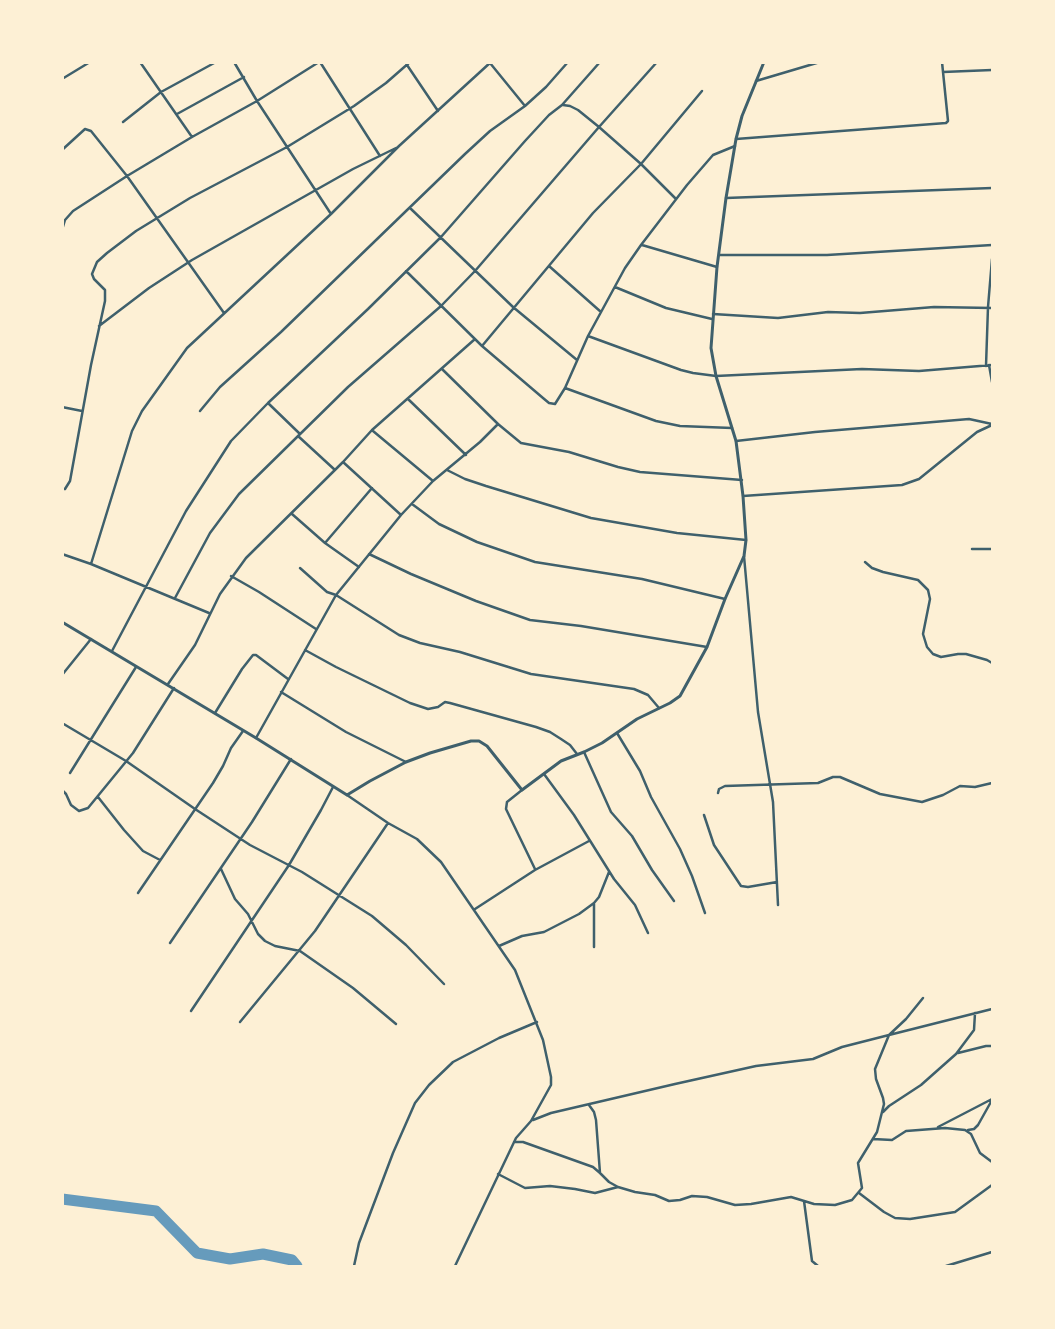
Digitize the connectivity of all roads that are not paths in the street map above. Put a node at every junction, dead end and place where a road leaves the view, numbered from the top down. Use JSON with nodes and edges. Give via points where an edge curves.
{"nodes":[{"id":1,"x":90,"y":62,"type":"edge"},
{"id":2,"x":140,"y":62,"type":"edge"},
{"id":3,"x":216,"y":62,"type":"edge"},
{"id":4,"x":234,"y":62,"type":"edge"},
{"id":5,"x":320,"y":62,"type":"edge"},
{"id":6,"x":410,"y":62,"type":"edge"},
{"id":7,"x":568,"y":62,"type":"edge"},
{"id":8,"x":600,"y":62,"type":"edge"},
{"id":9,"x":657,"y":62,"type":"edge"},
{"id":10,"x":764,"y":62,"type":"edge"},
{"id":11,"x":820,"y":62,"type":"edge"},
{"id":12,"x":942,"y":62,"type":"edge"},
{"id":13,"x":491,"y":63,"type":"edge"},
{"id":14,"x":406,"y":64,"type":"edge"},
{"id":15,"x":992,"y":70,"type":"edge"},
{"id":16,"x":943,"y":72,"type":"junction"},
{"id":17,"x":244,"y":77,"type":"junction"},
{"id":18,"x":62,"y":79,"type":"edge"},
{"id":19,"x":756,"y":81,"type":"junction"},
{"id":20,"x":702,"y":91,"type":"dead end"},
{"id":21,"x":161,"y":92,"type":"junction"},
{"id":22,"x":257,"y":101,"type":"junction"},
{"id":23,"x":562,"y":105,"type":"junction"},
{"id":24,"x":526,"y":106,"type":"junction"},
{"id":25,"x":349,"y":109,"type":"junction"},
{"id":26,"x":438,"y":111,"type":"junction"},
{"id":27,"x":177,"y":114,"type":"junction"},
{"id":28,"x":123,"y":122,"type":"dead end"},
{"id":29,"x":599,"y":127,"type":"junction"},
{"id":30,"x":192,"y":136,"type":"junction"},
{"id":31,"x":736,"y":139,"type":"junction"},
{"id":32,"x":399,"y":146,"type":"junction"},
{"id":33,"x":735,"y":146,"type":"junction"},
{"id":34,"x":287,"y":147,"type":"junction"},
{"id":35,"x":62,"y":150,"type":"edge"},
{"id":36,"x":380,"y":156,"type":"junction"},
{"id":37,"x":642,"y":164,"type":"junction"},
{"id":38,"x":126,"y":176,"type":"junction"},
{"id":39,"x":992,"y":188,"type":"edge"},
{"id":40,"x":315,"y":191,"type":"junction"},
{"id":41,"x":726,"y":198,"type":"junction"},
{"id":42,"x":676,"y":199,"type":"junction"},
{"id":43,"x":410,"y":208,"type":"junction"},
{"id":44,"x":331,"y":214,"type":"junction"},
{"id":45,"x":156,"y":219,"type":"junction"},
{"id":46,"x":62,"y":230,"type":"edge"},
{"id":47,"x":441,"y":237,"type":"junction"},
{"id":48,"x":641,"y":245,"type":"junction"},
{"id":49,"x":992,"y":245,"type":"edge"},
{"id":50,"x":720,"y":255,"type":"junction"},
{"id":51,"x":992,"y":259,"type":"edge"},
{"id":52,"x":187,"y":264,"type":"junction"},
{"id":53,"x":549,"y":266,"type":"junction"},
{"id":54,"x":717,"y":267,"type":"junction"},
{"id":55,"x":406,"y":271,"type":"junction"},
{"id":56,"x":475,"y":271,"type":"junction"},
{"id":57,"x":614,"y":288,"type":"junction"},
{"id":58,"x":440,"y":306,"type":"junction"},
{"id":59,"x":514,"y":307,"type":"junction"},
{"id":60,"x":988,"y":307,"type":"junction"},
{"id":61,"x":992,"y":308,"type":"edge"},
{"id":62,"x":602,"y":312,"type":"junction"},
{"id":63,"x":224,"y":313,"type":"junction"},
{"id":64,"x":713,"y":314,"type":"junction"},
{"id":65,"x":712,"y":319,"type":"junction"},
{"id":66,"x":98,"y":327,"type":"junction"},
{"id":67,"x":588,"y":336,"type":"junction"},
{"id":68,"x":475,"y":339,"type":"junction"},
{"id":69,"x":482,"y":346,"type":"junction"},
{"id":70,"x":577,"y":360,"type":"junction"},
{"id":71,"x":989,"y":365,"type":"edge"},
{"id":72,"x":442,"y":369,"type":"junction"},
{"id":73,"x":716,"y":376,"type":"junction"},
{"id":74,"x":992,"y":382,"type":"edge"},
{"id":75,"x":565,"y":388,"type":"junction"},
{"id":76,"x":408,"y":398,"type":"junction"},
{"id":77,"x":268,"y":402,"type":"junction"},
{"id":78,"x":62,"y":407,"type":"edge"},
{"id":79,"x":82,"y":411,"type":"junction"},
{"id":80,"x":200,"y":411,"type":"dead end"},
{"id":81,"x":498,"y":424,"type":"junction"},
{"id":82,"x":992,"y":424,"type":"edge"},
{"id":83,"x":733,"y":428,"type":"junction"},
{"id":84,"x":372,"y":430,"type":"junction"},
{"id":85,"x":299,"y":435,"type":"junction"},
{"id":86,"x":736,"y":441,"type":"junction"},
{"id":87,"x":466,"y":454,"type":"junction"},
{"id":88,"x":343,"y":462,"type":"junction"},
{"id":89,"x":335,"y":470,"type":"junction"},
{"id":90,"x":447,"y":470,"type":"junction"},
{"id":91,"x":742,"y":480,"type":"junction"},
{"id":92,"x":433,"y":481,"type":"junction"},
{"id":93,"x":372,"y":488,"type":"junction"},
{"id":94,"x":62,"y":489,"type":"edge"},
{"id":95,"x":743,"y":496,"type":"junction"},
{"id":96,"x":412,"y":504,"type":"junction"},
{"id":97,"x":291,"y":514,"type":"junction"},
{"id":98,"x":401,"y":515,"type":"junction"},
{"id":99,"x":746,"y":540,"type":"junction"},
{"id":100,"x":325,"y":543,"type":"junction"},
{"id":101,"x":972,"y":549,"type":"dead end"},
{"id":102,"x":992,"y":549,"type":"edge"},
{"id":103,"x":62,"y":554,"type":"edge"},
{"id":104,"x":369,"y":554,"type":"junction"},
{"id":105,"x":744,"y":556,"type":"junction"},
{"id":106,"x":865,"y":562,"type":"dead end"},
{"id":107,"x":91,"y":564,"type":"junction"},
{"id":108,"x":359,"y":567,"type":"junction"},
{"id":109,"x":300,"y":568,"type":"dead end"},
{"id":110,"x":232,"y":576,"type":"junction"},
{"id":111,"x":147,"y":587,"type":"junction"},
{"id":112,"x":336,"y":595,"type":"junction"},
{"id":113,"x":176,"y":598,"type":"junction"},
{"id":114,"x":725,"y":599,"type":"junction"},
{"id":115,"x":209,"y":613,"type":"junction"},
{"id":116,"x":62,"y":622,"type":"edge"},
{"id":117,"x":316,"y":629,"type":"junction"},
{"id":118,"x":91,"y":639,"type":"junction"},
{"id":119,"x":707,"y":647,"type":"junction"},
{"id":120,"x":305,"y":650,"type":"junction"},
{"id":121,"x":112,"y":651,"type":"junction"},
{"id":122,"x":992,"y":663,"type":"edge"},
{"id":123,"x":137,"y":666,"type":"junction"},
{"id":124,"x":62,"y":675,"type":"edge"},
{"id":125,"x":288,"y":679,"type":"junction"},
{"id":126,"x":168,"y":684,"type":"junction"},
{"id":127,"x":174,"y":688,"type":"junction"},
{"id":128,"x":281,"y":692,"type":"junction"},
{"id":129,"x":659,"y":708,"type":"junction"},
{"id":130,"x":215,"y":713,"type":"junction"},
{"id":131,"x":62,"y":723,"type":"edge"},
{"id":132,"x":243,"y":731,"type":"junction"},
{"id":133,"x":617,"y":733,"type":"junction"},
{"id":134,"x":256,"y":738,"type":"junction"},
{"id":135,"x":92,"y":741,"type":"junction"},
{"id":136,"x":584,"y":752,"type":"junction"},
{"id":137,"x":577,"y":754,"type":"junction"},
{"id":138,"x":291,"y":759,"type":"junction"},
{"id":139,"x":126,"y":761,"type":"junction"},
{"id":140,"x":406,"y":762,"type":"junction"},
{"id":141,"x":70,"y":774,"type":"dead end"},
{"id":142,"x":544,"y":774,"type":"junction"},
{"id":143,"x":992,"y":783,"type":"edge"},
{"id":144,"x":771,"y":785,"type":"junction"},
{"id":145,"x":333,"y":786,"type":"junction"},
{"id":146,"x":62,"y":790,"type":"edge"},
{"id":147,"x":522,"y":790,"type":"junction"},
{"id":148,"x":718,"y":793,"type":"dead end"},
{"id":149,"x":347,"y":795,"type":"junction"},
{"id":150,"x":98,"y":796,"type":"junction"},
{"id":151,"x":195,"y":810,"type":"junction"},
{"id":152,"x":704,"y":815,"type":"dead end"},
{"id":153,"x":388,"y":823,"type":"junction"},
{"id":154,"x":241,"y":839,"type":"junction"},
{"id":155,"x":589,"y":841,"type":"junction"},
{"id":156,"x":160,"y":860,"type":"junction"},
{"id":157,"x":289,"y":865,"type":"junction"},
{"id":158,"x":221,"y":869,"type":"junction"},
{"id":159,"x":535,"y":870,"type":"junction"},
{"id":160,"x":609,"y":872,"type":"junction"},
{"id":161,"x":777,"y":882,"type":"junction"},
{"id":162,"x":138,"y":893,"type":"dead end"},
{"id":163,"x":339,"y":894,"type":"junction"},
{"id":164,"x":674,"y":901,"type":"dead end"},
{"id":165,"x":594,"y":903,"type":"junction"},
{"id":166,"x":778,"y":905,"type":"dead end"},
{"id":167,"x":475,"y":909,"type":"junction"},
{"id":168,"x":705,"y":914,"type":"dead end"},
{"id":169,"x":251,"y":920,"type":"junction"},
{"id":170,"x":648,"y":933,"type":"dead end"},
{"id":171,"x":170,"y":943,"type":"dead end"},
{"id":172,"x":499,"y":946,"type":"junction"},
{"id":173,"x":594,"y":947,"type":"dead end"},
{"id":174,"x":300,"y":952,"type":"junction"},
{"id":175,"x":444,"y":984,"type":"dead end"},
{"id":176,"x":924,"y":998,"type":"dead end"},
{"id":177,"x":992,"y":1009,"type":"edge"},
{"id":178,"x":191,"y":1011,"type":"dead end"},
{"id":179,"x":975,"y":1013,"type":"junction"},
{"id":180,"x":240,"y":1022,"type":"dead end"},
{"id":181,"x":537,"y":1022,"type":"junction"},
{"id":182,"x":396,"y":1024,"type":"dead end"},
{"id":183,"x":888,"y":1035,"type":"junction"},
{"id":184,"x":992,"y":1046,"type":"edge"},
{"id":185,"x":956,"y":1054,"type":"junction"},
{"id":186,"x":992,"y":1100,"type":"edge"},
{"id":187,"x":589,"y":1105,"type":"junction"},
{"id":188,"x":882,"y":1113,"type":"junction"},
{"id":189,"x":531,"y":1121,"type":"junction"},
{"id":190,"x":936,"y":1129,"type":"junction"},
{"id":191,"x":966,"y":1130,"type":"junction"},
{"id":192,"x":873,"y":1139,"type":"junction"},
{"id":193,"x":514,"y":1142,"type":"junction"},
{"id":194,"x":992,"y":1162,"type":"edge"},
{"id":195,"x":600,"y":1173,"type":"junction"},
{"id":196,"x":498,"y":1174,"type":"junction"},
{"id":197,"x":992,"y":1185,"type":"edge"},
{"id":198,"x":618,"y":1187,"type":"junction"},
{"id":199,"x":859,"y":1193,"type":"junction"},
{"id":200,"x":804,"y":1200,"type":"junction"},
{"id":201,"x":992,"y":1252,"type":"edge"},
{"id":202,"x":354,"y":1266,"type":"edge"},
{"id":203,"x":455,"y":1266,"type":"edge"},
{"id":204,"x":818,"y":1266,"type":"edge"},
{"id":205,"x":946,"y":1266,"type":"edge"}],
"edges":[{"from":1,"to":18,"type":"street"},
{"from":2,"to":21,"type":"street"},
{"from":3,"to":21,"type":"street"},
{"from":4,"to":17,"type":"street"},
{"from":5,"to":22,"type":"street"},
{"from":5,"to":25,"type":"street"},
{"from":6,"to":14,"type":"street"},
{"from":7,"to":24,"type":"street"},
{"from":8,"to":23,"type":"street"},
{"from":9,"to":29,"type":"street"},
{"from":10,"to":19,"type":"street"},
{"from":11,"to":19,"type":"street"},
{"from":12,"to":16,"type":"street"},
{"from":13,"to":24,"type":"street"},
{"from":13,"to":26,"type":"street"},
{"from":14,"to":25,"type":"street","via":[[386,83]]},
{"from":14,"to":26,"type":"street"},
{"from":15,"to":16,"type":"street"},
{"from":16,"to":31,"type":"street","via":[[948,122],[919,127]]},
{"from":17,"to":22,"type":"street"},
{"from":17,"to":27,"type":"street"},
{"from":19,"to":31,"type":"street"},
{"from":20,"to":37,"type":"street"},
{"from":21,"to":27,"type":"street"},
{"from":21,"to":28,"type":"street"},
{"from":22,"to":30,"type":"street"},
{"from":22,"to":34,"type":"street"},
{"from":23,"to":29,"type":"street","via":[[570,106]]},
{"from":23,"to":47,"type":"street","via":[[525,141]]},
{"from":24,"to":43,"type":"street","via":[[490,131]]},
{"from":25,"to":34,"type":"street"},
{"from":25,"to":36,"type":"street"},
{"from":26,"to":32,"type":"street"},
{"from":27,"to":30,"type":"street"},
{"from":29,"to":37,"type":"street"},
{"from":29,"to":56,"type":"street"},
{"from":30,"to":38,"type":"street"},
{"from":31,"to":33,"type":"street"},
{"from":32,"to":36,"type":"street"},
{"from":32,"to":44,"type":"street"},
{"from":33,"to":41,"type":"street"},
{"from":33,"to":42,"type":"street","via":[[713,155]]},
{"from":34,"to":40,"type":"street"},
{"from":34,"to":45,"type":"street"},
{"from":35,"to":38,"type":"street","via":[[88,129]]},
{"from":36,"to":40,"type":"street"},
{"from":37,"to":42,"type":"street"},
{"from":37,"to":53,"type":"street","via":[[593,213]]},
{"from":38,"to":45,"type":"street"},
{"from":38,"to":46,"type":"street","via":[[73,211]]},
{"from":39,"to":41,"type":"street"},
{"from":40,"to":44,"type":"street"},
{"from":40,"to":52,"type":"street"},
{"from":41,"to":50,"type":"street"},
{"from":42,"to":48,"type":"street"},
{"from":43,"to":47,"type":"street"},
{"from":43,"to":80,"type":"street","via":[[220,387]]},
{"from":44,"to":63,"type":"street"},
{"from":45,"to":52,"type":"street"},
{"from":45,"to":66,"type":"street","via":[[107,253],[93,268],[94,279],[103,286],[106,294]]},
{"from":47,"to":55,"type":"street"},
{"from":47,"to":56,"type":"street"},
{"from":48,"to":54,"type":"street"},
{"from":48,"to":57,"type":"street"},
{"from":49,"to":50,"type":"street","via":[[827,255]]},
{"from":50,"to":54,"type":"street"},
{"from":51,"to":60,"type":"street"},
{"from":52,"to":63,"type":"street"},
{"from":52,"to":66,"type":"street"},
{"from":53,"to":59,"type":"street"},
{"from":53,"to":62,"type":"street"},
{"from":54,"to":64,"type":"street"},
{"from":55,"to":58,"type":"street"},
{"from":55,"to":77,"type":"street"},
{"from":56,"to":58,"type":"street"},
{"from":56,"to":59,"type":"street"},
{"from":57,"to":62,"type":"street"},
{"from":57,"to":65,"type":"street","via":[[666,308]]},
{"from":58,"to":68,"type":"street"},
{"from":58,"to":85,"type":"street"},
{"from":59,"to":69,"type":"street"},
{"from":59,"to":70,"type":"street"},
{"from":60,"to":61,"type":"street"},
{"from":60,"to":64,"type":"street","via":[[828,312],[778,318]]},
{"from":60,"to":71,"type":"street"},
{"from":62,"to":67,"type":"street"},
{"from":63,"to":107,"type":"street","via":[[187,348],[142,412],[132,431]]},
{"from":64,"to":65,"type":"street"},
{"from":65,"to":73,"type":"street","via":[[711,348]]},
{"from":66,"to":79,"type":"street"},
{"from":67,"to":70,"type":"street"},
{"from":67,"to":73,"type":"street","via":[[680,370]]},
{"from":68,"to":69,"type":"street"},
{"from":68,"to":72,"type":"street"},
{"from":69,"to":75,"type":"street","via":[[552,404],[558,402]]},
{"from":70,"to":75,"type":"street"},
{"from":71,"to":73,"type":"street","via":[[920,371],[862,369]]},
{"from":71,"to":74,"type":"street"},
{"from":72,"to":76,"type":"street"},
{"from":72,"to":81,"type":"street"},
{"from":73,"to":83,"type":"street"},
{"from":75,"to":83,"type":"street","via":[[656,421],[680,426]]},
{"from":76,"to":84,"type":"street"},
{"from":76,"to":87,"type":"street"},
{"from":77,"to":85,"type":"street"},
{"from":77,"to":111,"type":"street","via":[[221,454],[186,511]]},
{"from":78,"to":79,"type":"street"},
{"from":79,"to":94,"type":"street","via":[[70,481]]},
{"from":81,"to":87,"type":"street"},
{"from":81,"to":91,"type":"street","via":[[521,443],[569,452],[618,467],[640,472]]},
{"from":82,"to":86,"type":"street","via":[[969,419]]},
{"from":82,"to":95,"type":"street","via":[[911,483]]},
{"from":83,"to":86,"type":"street"},
{"from":84,"to":88,"type":"street"},
{"from":84,"to":92,"type":"street"},
{"from":85,"to":89,"type":"street"},
{"from":85,"to":113,"type":"street","via":[[224,512]]},
{"from":86,"to":91,"type":"street"},
{"from":87,"to":90,"type":"street"},
{"from":88,"to":89,"type":"street"},
{"from":88,"to":93,"type":"street"},
{"from":89,"to":97,"type":"street"},
{"from":90,"to":92,"type":"street"},
{"from":90,"to":99,"type":"street","via":[[479,484],[592,518],[677,534]]},
{"from":91,"to":95,"type":"street"},
{"from":92,"to":96,"type":"street"},
{"from":93,"to":98,"type":"street"},
{"from":93,"to":100,"type":"street"},
{"from":95,"to":99,"type":"street"},
{"from":96,"to":98,"type":"street"},
{"from":96,"to":114,"type":"street","via":[[439,524],[477,542],[535,562],[642,579]]},
{"from":97,"to":100,"type":"street"},
{"from":97,"to":110,"type":"street"},
{"from":98,"to":104,"type":"street"},
{"from":99,"to":105,"type":"street"},
{"from":100,"to":108,"type":"street"},
{"from":101,"to":102,"type":"street"},
{"from":103,"to":107,"type":"street"},
{"from":104,"to":108,"type":"street"},
{"from":104,"to":119,"type":"street","via":[[457,593],[530,620]]},
{"from":105,"to":114,"type":"street"},
{"from":105,"to":144,"type":"street","via":[[758,712]]},
{"from":106,"to":122,"type":"street","via":[[883,572],[918,580],[928,590],[930,599],[923,634],[933,654],[941,658],[966,654]]},
{"from":107,"to":111,"type":"street"},
{"from":108,"to":112,"type":"street"},
{"from":109,"to":112,"type":"street","via":[[327,592]]},
{"from":110,"to":115,"type":"street"},
{"from":110,"to":117,"type":"street"},
{"from":111,"to":113,"type":"street"},
{"from":111,"to":121,"type":"street"},
{"from":112,"to":117,"type":"street"},
{"from":112,"to":129,"type":"street","via":[[399,635],[420,643],[531,674],[634,689],[648,695]]},
{"from":113,"to":115,"type":"street"},
{"from":114,"to":119,"type":"street"},
{"from":115,"to":126,"type":"street","via":[[194,645]]},
{"from":116,"to":118,"type":"street"},
{"from":117,"to":120,"type":"street"},
{"from":118,"to":121,"type":"street"},
{"from":118,"to":124,"type":"street"},
{"from":119,"to":129,"type":"street","via":[[680,696]]},
{"from":120,"to":125,"type":"street"},
{"from":120,"to":137,"type":"street","via":[[410,703],[433,709],[445,702],[536,727],[561,739]]},
{"from":121,"to":123,"type":"street"},
{"from":123,"to":126,"type":"street"},
{"from":123,"to":135,"type":"street"},
{"from":125,"to":128,"type":"street"},
{"from":125,"to":130,"type":"street","via":[[253,655]]},
{"from":126,"to":127,"type":"street"},
{"from":127,"to":130,"type":"street"},
{"from":127,"to":139,"type":"street"},
{"from":128,"to":134,"type":"street"},
{"from":128,"to":140,"type":"street","via":[[346,732]]},
{"from":129,"to":133,"type":"street","via":[[637,718]]},
{"from":130,"to":132,"type":"street"},
{"from":131,"to":135,"type":"street"},
{"from":132,"to":134,"type":"street"},
{"from":132,"to":151,"type":"street"},
{"from":133,"to":136,"type":"street"},
{"from":133,"to":168,"type":"street","via":[[680,849]]},
{"from":134,"to":138,"type":"street"},
{"from":135,"to":139,"type":"street"},
{"from":135,"to":141,"type":"street"},
{"from":136,"to":137,"type":"street"},
{"from":136,"to":164,"type":"street","via":[[611,812],[632,836]]},
{"from":137,"to":142,"type":"street"},
{"from":138,"to":145,"type":"street"},
{"from":138,"to":154,"type":"street"},
{"from":139,"to":150,"type":"street"},
{"from":139,"to":151,"type":"street"},
{"from":140,"to":147,"type":"street","via":[[430,752],[471,741],[479,742],[487,746]]},
{"from":140,"to":149,"type":"street"},
{"from":142,"to":147,"type":"street"},
{"from":142,"to":155,"type":"street"},
{"from":143,"to":144,"type":"street","via":[[960,786],[943,796],[922,802],[880,794],[840,777],[818,783]]},
{"from":144,"to":148,"type":"street","via":[[725,786]]},
{"from":144,"to":161,"type":"street"},
{"from":145,"to":149,"type":"street"},
{"from":145,"to":157,"type":"street"},
{"from":146,"to":150,"type":"street","via":[[79,811],[88,808]]},
{"from":147,"to":159,"type":"street","via":[[506,805]]},
{"from":149,"to":153,"type":"street"},
{"from":150,"to":156,"type":"street","via":[[143,851]]},
{"from":151,"to":154,"type":"street"},
{"from":151,"to":156,"type":"street"},
{"from":152,"to":161,"type":"street","via":[[716,850],[741,886]]},
{"from":153,"to":163,"type":"street"},
{"from":153,"to":167,"type":"street","via":[[417,838],[441,862]]},
{"from":154,"to":157,"type":"street"},
{"from":154,"to":158,"type":"street"},
{"from":155,"to":159,"type":"street"},
{"from":155,"to":160,"type":"street"},
{"from":156,"to":162,"type":"street"},
{"from":157,"to":163,"type":"street"},
{"from":157,"to":169,"type":"street"},
{"from":158,"to":169,"type":"street","via":[[235,899]]},
{"from":158,"to":171,"type":"street"},
{"from":159,"to":167,"type":"street"},
{"from":160,"to":165,"type":"street"},
{"from":160,"to":170,"type":"street","via":[[635,905]]},
{"from":161,"to":166,"type":"street"},
{"from":163,"to":174,"type":"street"},
{"from":163,"to":175,"type":"street","via":[[406,945]]},
{"from":165,"to":172,"type":"street","via":[[544,932],[522,936]]},
{"from":165,"to":173,"type":"street"},
{"from":167,"to":172,"type":"street"},
{"from":169,"to":174,"type":"street","via":[[258,934],[269,944]]},
{"from":169,"to":178,"type":"street"},
{"from":172,"to":181,"type":"street","via":[[515,970]]},
{"from":174,"to":180,"type":"street"},
{"from":174,"to":182,"type":"street","via":[[353,988]]},
{"from":176,"to":183,"type":"street"},
{"from":177,"to":179,"type":"street"},
{"from":179,"to":183,"type":"street"},
{"from":179,"to":185,"type":"street","via":[[974,1030]]},
{"from":181,"to":189,"type":"street","via":[[552,1081]]},
{"from":181,"to":202,"type":"street","via":[[453,1062],[415,1103],[359,1243]]},
{"from":183,"to":187,"type":"street","via":[[842,1047],[813,1059],[756,1066]]},
{"from":183,"to":188,"type":"street","via":[[876,1069],[884,1104]]},
{"from":184,"to":185,"type":"street"},
{"from":185,"to":188,"type":"street"},
{"from":186,"to":190,"type":"street"},
{"from":186,"to":191,"type":"street","via":[[978,1126]]},
{"from":187,"to":189,"type":"street","via":[[550,1113]]},
{"from":187,"to":195,"type":"street","via":[[596,1120]]},
{"from":188,"to":192,"type":"street"},
{"from":189,"to":193,"type":"street"},
{"from":190,"to":191,"type":"street"},
{"from":190,"to":192,"type":"street","via":[[906,1132],[892,1140]]},
{"from":191,"to":194,"type":"street","via":[[980,1153]]},
{"from":192,"to":199,"type":"street","via":[[858,1163],[862,1188]]},
{"from":193,"to":195,"type":"street","via":[[560,1155]]},
{"from":193,"to":196,"type":"street"},
{"from":195,"to":198,"type":"street"},
{"from":196,"to":198,"type":"street","via":[[525,1188],[550,1186],[595,1193]]},
{"from":196,"to":203,"type":"street"},
{"from":197,"to":199,"type":"street","via":[[955,1212],[910,1219],[895,1218]]},
{"from":198,"to":200,"type":"street","via":[[674,1201],[692,1196],[736,1205],[792,1197]]},
{"from":199,"to":200,"type":"street","via":[[852,1200],[835,1205]]},
{"from":200,"to":204,"type":"street","via":[[812,1260]]},
{"from":201,"to":205,"type":"street"}]}
